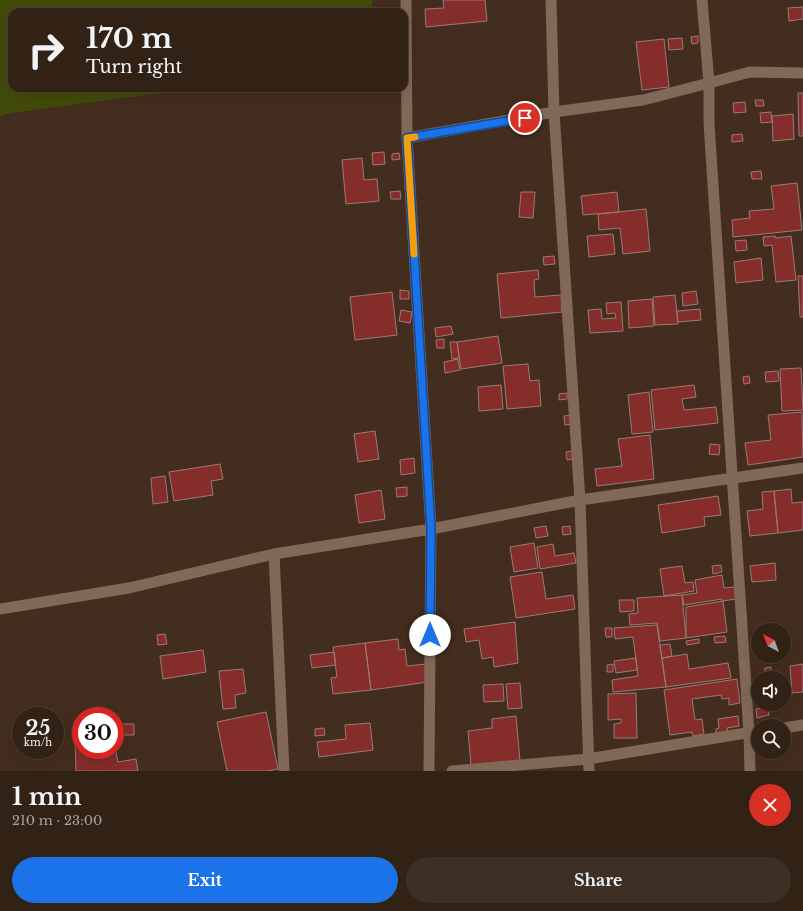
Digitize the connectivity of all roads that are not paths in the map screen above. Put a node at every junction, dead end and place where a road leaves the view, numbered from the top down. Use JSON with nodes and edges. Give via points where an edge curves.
{"nodes":[{"id":1,"x":551,"y":0,"type":"edge"},
{"id":2,"x":702,"y":0,"type":"edge"},
{"id":3,"x":803,"y":73,"type":"edge"},
{"id":4,"x":709,"y":83,"type":"junction"},
{"id":5,"x":407,"y":92,"type":"edge"},
{"id":6,"x":554,"y":112,"type":"junction"},
{"id":7,"x":407,"y":138,"type":"junction"},
{"id":8,"x":803,"y":468,"type":"edge"},
{"id":9,"x":733,"y":479,"type":"junction"},
{"id":10,"x":580,"y":500,"type":"junction"},
{"id":11,"x":431,"y":529,"type":"junction"},
{"id":12,"x":274,"y":554,"type":"junction"},
{"id":13,"x":0,"y":609,"type":"edge"},
{"id":14,"x":753,"y":719,"type":"edge"},
{"id":15,"x":803,"y":725,"type":"edge"},
{"id":16,"x":791,"y":727,"type":"edge"},
{"id":17,"x":751,"y":732,"type":"edge"},
{"id":18,"x":588,"y":759,"type":"junction"},
{"id":19,"x":751,"y":759,"type":"edge"},
{"id":20,"x":284,"y":771,"type":"edge"},
{"id":21,"x":429,"y":771,"type":"edge"},
{"id":22,"x":452,"y":771,"type":"edge"},
{"id":23,"x":589,"y":771,"type":"edge"},
{"id":24,"x":750,"y":771,"type":"edge"}],
"edges":[{"from":1,"to":6,"type":"street"},
{"from":2,"to":4,"type":"street"},
{"from":3,"to":4,"type":"street","via":[[750,72]]},
{"from":4,"to":6,"type":"street","via":[[643,100]]},
{"from":4,"to":9,"type":"street","via":[[709,123]]},
{"from":5,"to":7,"type":"street"},
{"from":6,"to":7,"type":"street"},
{"from":6,"to":10,"type":"street"},
{"from":7,"to":11,"type":"street"},
{"from":8,"to":9,"type":"street"},
{"from":9,"to":10,"type":"street"},
{"from":9,"to":14,"type":"street"},
{"from":10,"to":11,"type":"street"},
{"from":10,"to":18,"type":"street"},
{"from":11,"to":12,"type":"street"},
{"from":11,"to":21,"type":"street"},
{"from":12,"to":13,"type":"street","via":[[129,588]]},
{"from":12,"to":20,"type":"street"},
{"from":15,"to":16,"type":"street"},
{"from":17,"to":18,"type":"street"},
{"from":18,"to":22,"type":"street"},
{"from":18,"to":23,"type":"street"},
{"from":19,"to":24,"type":"street"}]}
